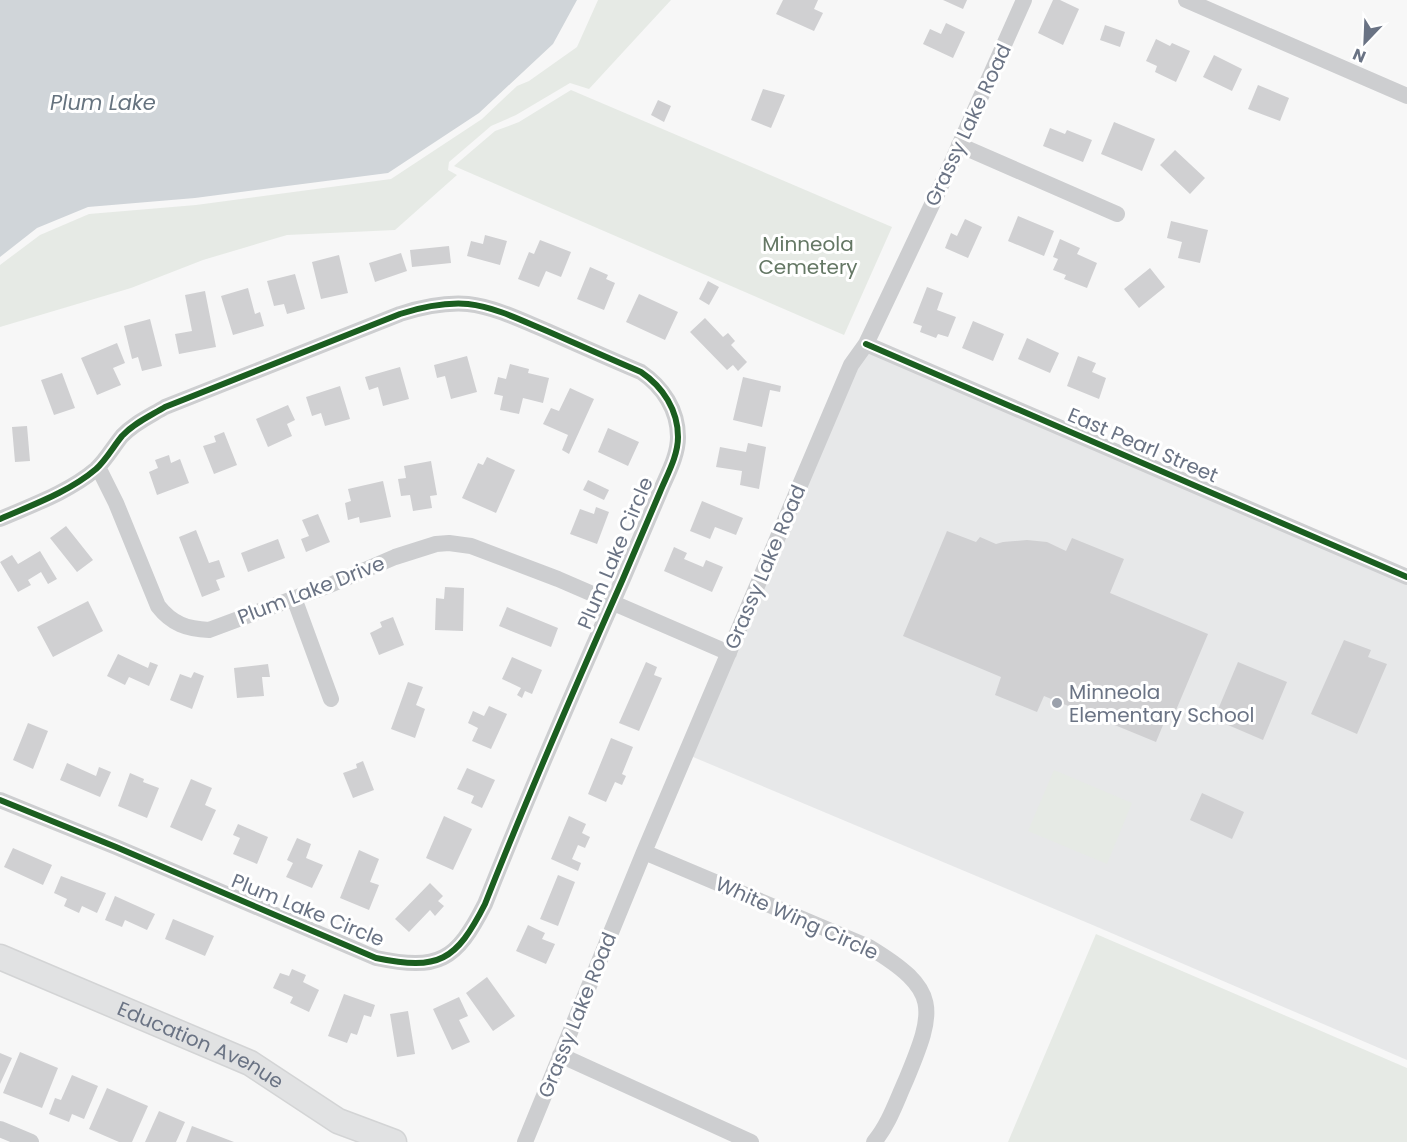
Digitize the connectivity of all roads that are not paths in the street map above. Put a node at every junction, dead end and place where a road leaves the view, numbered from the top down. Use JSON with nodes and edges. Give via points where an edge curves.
{"nodes":[{"id":1,"x":1024,"y":0,"type":"edge"},
{"id":2,"x":1186,"y":0,"type":"edge"},
{"id":3,"x":1407,"y":96,"type":"edge"},
{"id":4,"x":958,"y":145,"type":"junction"},
{"id":5,"x":1117,"y":214,"type":"dead end"},
{"id":6,"x":866,"y":344,"type":"junction"},
{"id":7,"x":98,"y":467,"type":"junction"},
{"id":8,"x":0,"y":519,"type":"edge"},
{"id":9,"x":1407,"y":577,"type":"edge"},
{"id":10,"x":294,"y":598,"type":"junction"},
{"id":11,"x":612,"y":602,"type":"junction"},
{"id":12,"x":729,"y":653,"type":"junction"},
{"id":13,"x":331,"y":699,"type":"dead end"},
{"id":14,"x":0,"y":800,"type":"edge"},
{"id":15,"x":644,"y":852,"type":"junction"},
{"id":16,"x":0,"y":957,"type":"edge"},
{"id":17,"x":560,"y":1055,"type":"junction"},
{"id":18,"x":0,"y":1129,"type":"edge"},
{"id":19,"x":31,"y":1142,"type":"edge"},
{"id":20,"x":394,"y":1142,"type":"edge"},
{"id":21,"x":525,"y":1142,"type":"edge"},
{"id":22,"x":751,"y":1142,"type":"edge"},
{"id":23,"x":874,"y":1142,"type":"edge"}],
"edges":[{"from":1,"to":4,"type":"street","name":"Grassy Lake Road"},
{"from":2,"to":3,"type":"street"},
{"from":4,"to":5,"type":"street"},
{"from":4,"to":6,"type":"street","name":"Grassy Lake Road"},
{"from":6,"to":9,"type":"street","name":"East Pearl Street"},
{"from":6,"to":12,"type":"street","name":"Grassy Lake Road","via":[[851,364]]},
{"from":7,"to":8,"type":"street","name":"Plum Lake Circle","via":[[67,488]]},
{"from":7,"to":10,"type":"street","name":"Plum Lake Drive","via":[[158,606],[178,625],[209,630]]},
{"from":7,"to":11,"type":"street","name":"Plum Lake Circle","via":[[124,435],[165,407],[421,307],[468,304],[486,308],[641,372],[671,405],[677,447]]},
{"from":10,"to":11,"type":"street","name":"Plum Lake Drive","via":[[395,557],[449,543],[471,546]]},
{"from":10,"to":13,"type":"street"},
{"from":11,"to":12,"type":"street","name":"Plum Lake Circle"},
{"from":11,"to":14,"type":"street","name":"Plum Lake Circle","via":[[485,904],[460,946],[435,961],[415,964],[376,958]]},
{"from":12,"to":15,"type":"street","name":"Grassy Lake Road"},
{"from":15,"to":17,"type":"street","name":"Grassy Lake Road"},
{"from":15,"to":23,"type":"street","name":"White Wing Circle","via":[[869,947],[897,964],[918,985],[928,1010],[927,1023],[885,1130]]},
{"from":16,"to":20,"type":"street","name":"Education Avenue","via":[[250,1063],[338,1121]]},
{"from":17,"to":21,"type":"street","name":"Grassy Lake Road"},
{"from":17,"to":22,"type":"street"},
{"from":18,"to":19,"type":"street"}]}
